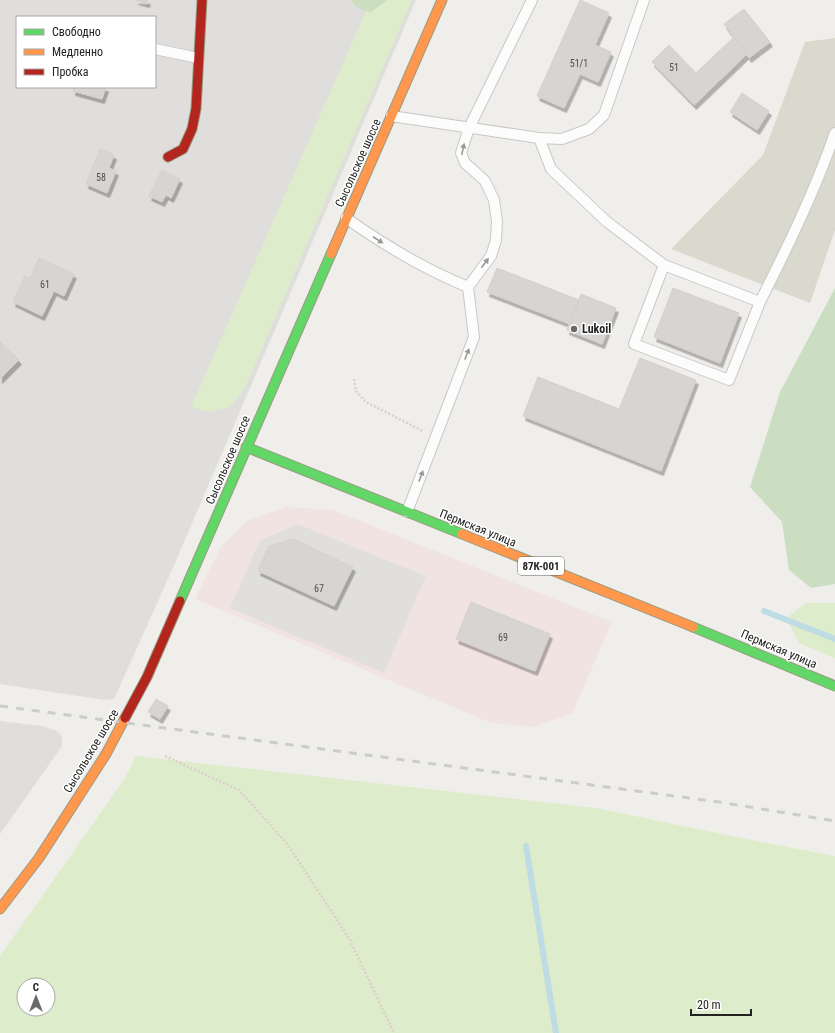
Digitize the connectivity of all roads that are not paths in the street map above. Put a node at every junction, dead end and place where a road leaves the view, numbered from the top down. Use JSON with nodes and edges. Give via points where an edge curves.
{"nodes":[{"id":1,"x":202,"y":0,"type":"edge"},
{"id":2,"x":442,"y":0,"type":"edge"},
{"id":3,"x":532,"y":0,"type":"edge"},
{"id":4,"x":644,"y":0,"type":"edge"},
{"id":5,"x":156,"y":49,"type":"edge"},
{"id":6,"x":198,"y":58,"type":"junction"},
{"id":7,"x":391,"y":116,"type":"junction"},
{"id":8,"x":469,"y":128,"type":"junction"},
{"id":9,"x":835,"y":133,"type":"edge"},
{"id":10,"x":539,"y":138,"type":"junction"},
{"id":11,"x":168,"y":157,"type":"dead end"},
{"id":12,"x":346,"y":218,"type":"junction"},
{"id":13,"x":664,"y":265,"type":"junction"},
{"id":14,"x":468,"y":287,"type":"junction"},
{"id":15,"x":760,"y":302,"type":"junction"},
{"id":16,"x":246,"y":447,"type":"junction"},
{"id":17,"x":407,"y":512,"type":"junction"},
{"id":18,"x":835,"y":686,"type":"edge"},
{"id":19,"x":0,"y":909,"type":"edge"}],
"edges":[{"from":1,"to":6,"type":"main road"},
{"from":2,"to":7,"type":"main road","name":"Сысольское шоссе"},
{"from":3,"to":8,"type":"lane"},
{"from":4,"to":10,"type":"lane","via":[[604,115],[589,129],[562,139]]},
{"from":5,"to":6,"type":"lane"},
{"from":6,"to":11,"type":"main road","via":[[196,109],[192,129],[183,149]]},
{"from":7,"to":8,"type":"lane"},
{"from":7,"to":12,"type":"main road","name":"Сысольское шоссе"},
{"from":8,"to":10,"type":"lane"},
{"from":14,"to":8,"type":"lane","one_way":true,"via":[[491,256],[496,240],[497,221],[494,200],[485,181],[464,163],[460,153]]},
{"from":9,"to":15,"type":"lane","via":[[823,168],[794,234]]},
{"from":10,"to":13,"type":"lane","via":[[552,169],[606,221]]},
{"from":12,"to":14,"type":"lane","one_way":true,"via":[[385,245],[441,276]]},
{"from":12,"to":16,"type":"main road","name":"Сысольское шоссе"},
{"from":13,"to":15,"type":"lane"},
{"from":13,"to":15,"type":"lane","via":[[634,344],[729,380]]},
{"from":17,"to":14,"type":"lane","one_way":true,"via":[[474,337]]},
{"from":16,"to":17,"type":"main road","name":"Пермская улица","number":"87К-001"},
{"from":16,"to":19,"type":"main road","name":"Сысольское шоссе","via":[[147,677],[124,722],[39,858]]},
{"from":17,"to":18,"type":"main road","name":"Пермская улица","number":"87К-001"}]}
